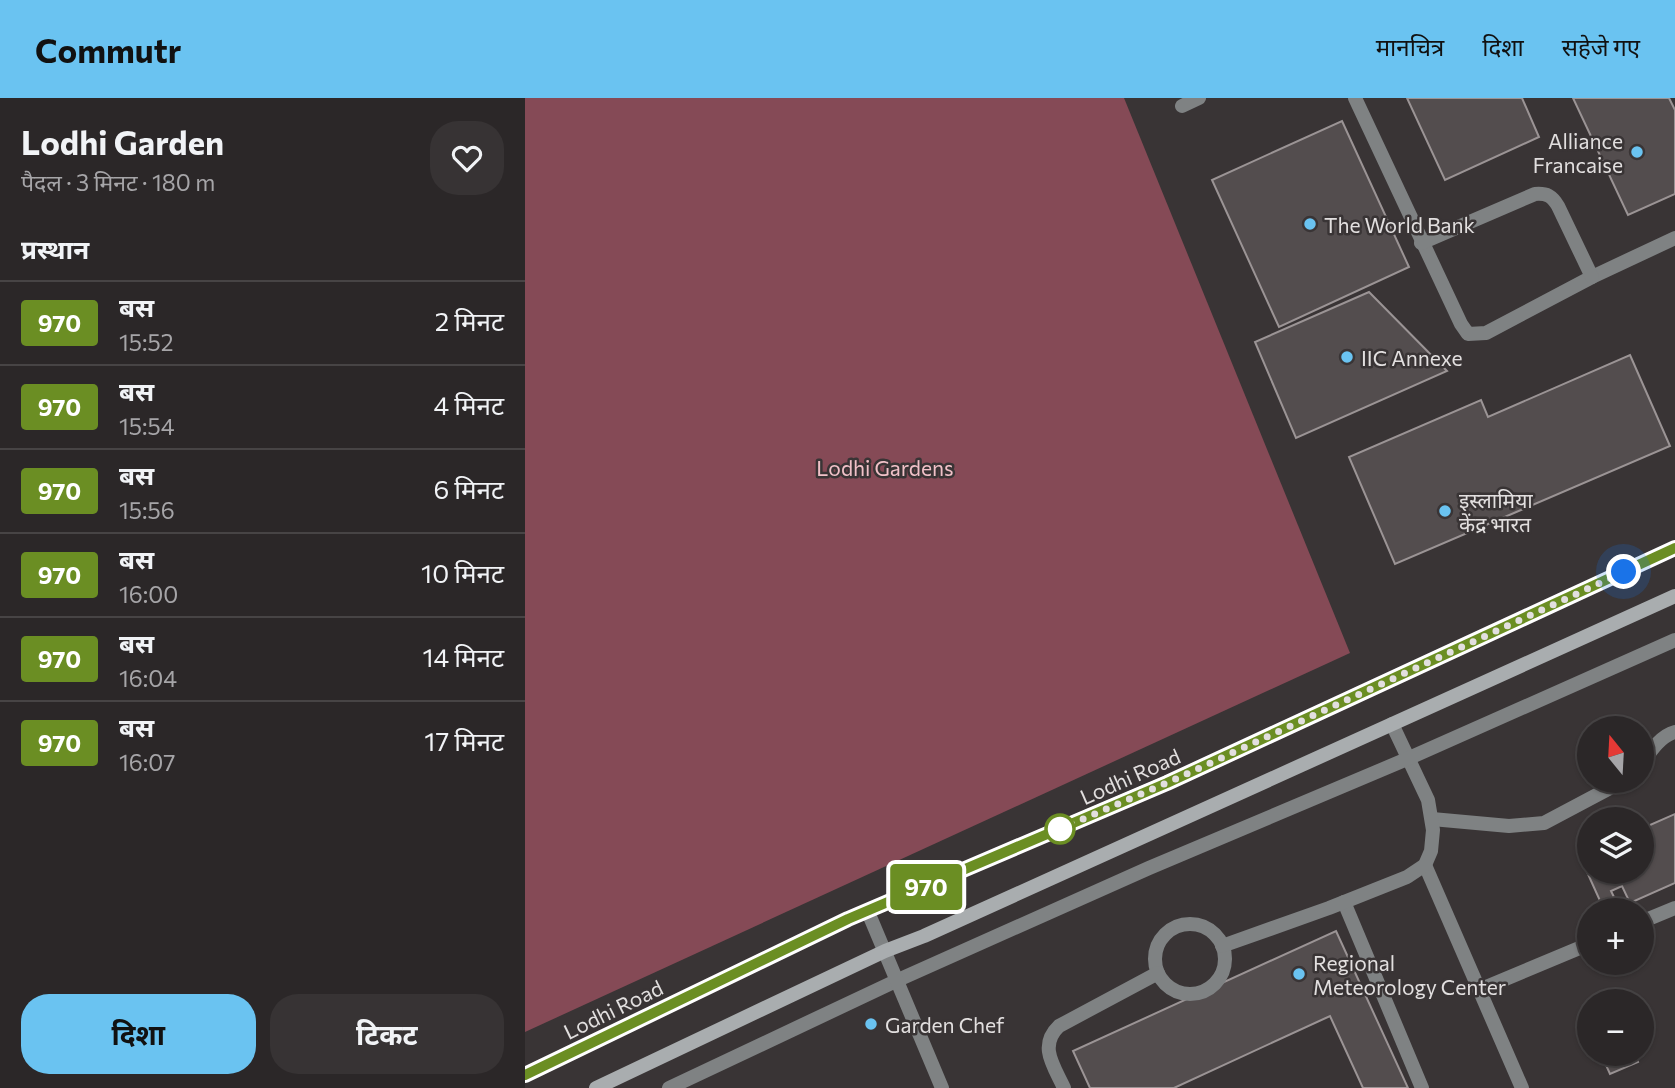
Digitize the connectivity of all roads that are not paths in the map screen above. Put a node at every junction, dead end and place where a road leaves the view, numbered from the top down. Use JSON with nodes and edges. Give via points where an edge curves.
{"nodes":[{"id":1,"x":1199,"y":98,"type":"edge"},
{"id":2,"x":1355,"y":98,"type":"edge"},
{"id":3,"x":1182,"y":106,"type":"dead end"},
{"id":4,"x":1675,"y":238,"type":"edge"},
{"id":5,"x":1421,"y":243,"type":"junction"},
{"id":6,"x":1591,"y":277,"type":"junction"},
{"id":7,"x":1675,"y":548,"type":"edge"},
{"id":8,"x":1675,"y":596,"type":"edge"},
{"id":9,"x":1675,"y":640,"type":"edge"},
{"id":10,"x":1392,"y":724,"type":"junction"},
{"id":11,"x":1675,"y":732,"type":"edge"},
{"id":12,"x":1654,"y":747,"type":"edge"},
{"id":13,"x":1408,"y":759,"type":"junction"},
{"id":14,"x":1601,"y":793,"type":"edge"},
{"id":15,"x":1432,"y":819,"type":"junction"},
{"id":16,"x":1425,"y":865,"type":"junction"},
{"id":17,"x":1345,"y":902,"type":"junction"},
{"id":18,"x":1675,"y":908,"type":"edge"},
{"id":19,"x":868,"y":912,"type":"junction"},
{"id":20,"x":1654,"y":917,"type":"edge"},
{"id":21,"x":1222,"y":946,"type":"junction"},
{"id":22,"x":1577,"y":949,"type":"edge"},
{"id":23,"x":885,"y":951,"type":"junction"},
{"id":24,"x":1158,"y":973,"type":"junction"},
{"id":25,"x":898,"y":980,"type":"junction"},
{"id":26,"x":1479,"y":989,"type":"junction"},
{"id":27,"x":525,"y":1075,"type":"edge"},
{"id":28,"x":596,"y":1088,"type":"edge"},
{"id":29,"x":670,"y":1088,"type":"edge"},
{"id":30,"x":942,"y":1088,"type":"edge"},
{"id":31,"x":1064,"y":1088,"type":"edge"},
{"id":32,"x":1422,"y":1088,"type":"edge"},
{"id":33,"x":1522,"y":1088,"type":"edge"}],
"edges":[{"from":1,"to":3,"type":"street"},
{"from":2,"to":5,"type":"street"},
{"from":4,"to":6,"type":"street"},
{"from":5,"to":6,"type":"street","via":[[1544,193],[1558,206]]},
{"from":5,"to":6,"type":"street","via":[[1468,334],[1486,333]]},
{"from":7,"to":19,"type":"main road","name":"Lodhi Road","via":[[1173,780]]},
{"from":8,"to":10,"type":"main road"},
{"from":9,"to":13,"type":"street"},
{"from":10,"to":13,"type":"street"},
{"from":10,"to":23,"type":"main road"},
{"from":11,"to":12,"type":"street"},
{"from":13,"to":15,"type":"street"},
{"from":13,"to":25,"type":"street"},
{"from":14,"to":15,"type":"street","via":[[1544,823],[1509,826]]},
{"from":15,"to":16,"type":"street","via":[[1431,851]]},
{"from":16,"to":17,"type":"street"},
{"from":16,"to":26,"type":"street"},
{"from":17,"to":21,"type":"street"},
{"from":17,"to":32,"type":"street"},
{"from":18,"to":20,"type":"street"},
{"from":19,"to":23,"type":"street"},
{"from":19,"to":27,"type":"main road","name":"Lodhi Road"},
{"from":21,"to":24,"type":"street","via":[[1223,970],[1209,988],[1186,994],[1164,983]]},
{"from":21,"to":24,"type":"street","via":[[1207,929],[1186,924],[1176,927],[1156,951]]},
{"from":22,"to":26,"type":"street"},
{"from":23,"to":25,"type":"street"},
{"from":23,"to":28,"type":"main road"},
{"from":24,"to":31,"type":"street","via":[[1051,1033],[1049,1054]]},
{"from":25,"to":29,"type":"street"},
{"from":25,"to":30,"type":"street"},
{"from":26,"to":33,"type":"street"}]}
